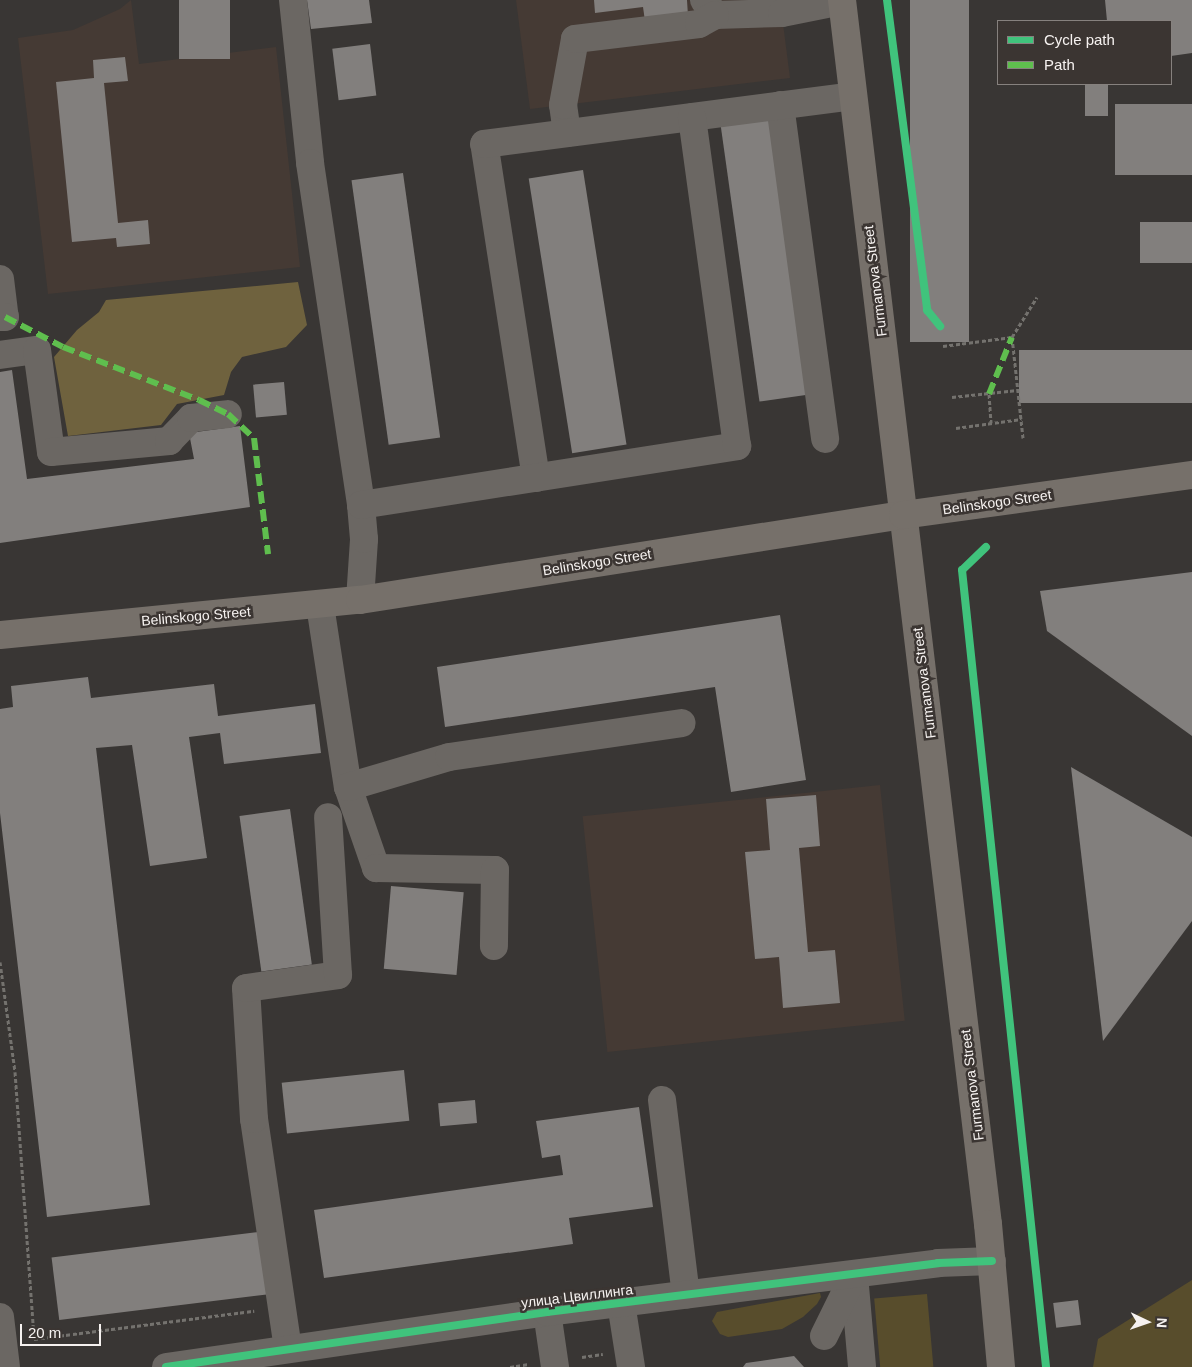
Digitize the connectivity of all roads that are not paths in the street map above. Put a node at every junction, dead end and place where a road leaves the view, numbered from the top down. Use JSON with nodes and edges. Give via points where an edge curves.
{"nodes":[{"id":1,"x":293,"y":0,"type":"edge"},
{"id":2,"x":842,"y":1,"type":"edge"},
{"id":3,"x":709,"y":7,"type":"edge"},
{"id":4,"x":853,"y":96,"type":"junction"},
{"id":5,"x":780,"y":105,"type":"junction"},
{"id":6,"x":692,"y":117,"type":"junction"},
{"id":7,"x":567,"y":133,"type":"junction"},
{"id":8,"x":0,"y":279,"type":"edge"},
{"id":9,"x":0,"y":317,"type":"edge"},
{"id":10,"x":0,"y":355,"type":"edge"},
{"id":11,"x":228,"y":414,"type":"dead end"},
{"id":12,"x":825,"y":438,"type":"dead end"},
{"id":13,"x":1192,"y":475,"type":"edge"},
{"id":14,"x":536,"y":478,"type":"junction"},
{"id":15,"x":361,"y":505,"type":"junction"},
{"id":16,"x":903,"y":515,"type":"junction"},
{"id":17,"x":360,"y":600,"type":"junction"},
{"id":18,"x":320,"y":605,"type":"junction"},
{"id":19,"x":0,"y":635,"type":"edge"},
{"id":20,"x":682,"y":723,"type":"dead end"},
{"id":21,"x":348,"y":787,"type":"junction"},
{"id":22,"x":328,"y":817,"type":"dead end"},
{"id":23,"x":494,"y":946,"type":"dead end"},
{"id":24,"x":662,"y":1100,"type":"dead end"},
{"id":25,"x":992,"y":1261,"type":"junction"},
{"id":26,"x":854,"y":1274,"type":"junction"},
{"id":27,"x":686,"y":1295,"type":"junction"},
{"id":28,"x":621,"y":1303,"type":"junction"},
{"id":29,"x":548,"y":1312,"type":"junction"},
{"id":30,"x":0,"y":1317,"type":"edge"},
{"id":31,"x":824,"y":1336,"type":"dead end"},
{"id":32,"x":288,"y":1349,"type":"junction"},
{"id":33,"x":6,"y":1367,"type":"edge"},
{"id":34,"x":166,"y":1367,"type":"edge"},
{"id":35,"x":555,"y":1367,"type":"edge"},
{"id":36,"x":631,"y":1367,"type":"edge"},
{"id":37,"x":862,"y":1367,"type":"edge"},
{"id":38,"x":1001,"y":1367,"type":"edge"}],
"edges":[{"from":1,"to":15,"type":"street","via":[[310,163]]},
{"from":2,"to":3,"type":"street","via":[[782,13]]},
{"from":2,"to":4,"type":"main road","name":"Furmanova Street"},
{"from":3,"to":7,"type":"street","via":[[699,24],[575,39],[563,105]]},
{"from":4,"to":5,"type":"street"},
{"from":4,"to":16,"type":"main road","name":"Furmanova Street"},
{"from":5,"to":6,"type":"street"},
{"from":5,"to":12,"type":"street"},
{"from":6,"to":7,"type":"street"},
{"from":6,"to":14,"type":"street","via":[[737,446]]},
{"from":7,"to":14,"type":"street","via":[[484,144]]},
{"from":8,"to":9,"type":"street","via":[[5,317]]},
{"from":10,"to":11,"type":"street","via":[[37,350],[51,452],[169,441],[191,418]]},
{"from":13,"to":16,"type":"main road","name":"Belinskogo Street"},
{"from":14,"to":15,"type":"street"},
{"from":15,"to":17,"type":"street","via":[[364,539]]},
{"from":16,"to":17,"type":"main road","name":"Belinskogo Street"},
{"from":16,"to":25,"type":"main road","name":"Furmanova Street"},
{"from":17,"to":18,"type":"main road","name":"Belinskogo Street"},
{"from":18,"to":19,"type":"main road","name":"Belinskogo Street"},
{"from":18,"to":21,"type":"street"},
{"from":20,"to":21,"type":"street","via":[[448,757]]},
{"from":21,"to":23,"type":"street","via":[[376,868],[495,870]]},
{"from":22,"to":32,"type":"street","via":[[338,975],[246,988],[254,1119]]},
{"from":24,"to":27,"type":"street"},
{"from":25,"to":26,"type":"street","name":"улица Цвиллинга","via":[[938,1263]]},
{"from":25,"to":38,"type":"main road","name":"Furmanova Street"},
{"from":26,"to":27,"type":"street","name":"улица Цвиллинга"},
{"from":26,"to":31,"type":"street"},
{"from":26,"to":37,"type":"street"},
{"from":27,"to":28,"type":"street","name":"улица Цвиллинга"},
{"from":28,"to":29,"type":"street","name":"улица Цвиллинга"},
{"from":28,"to":36,"type":"street"},
{"from":29,"to":32,"type":"street","name":"улица Цвиллинга"},
{"from":29,"to":35,"type":"street"},
{"from":30,"to":33,"type":"street"},
{"from":32,"to":34,"type":"street","name":"улица Цвиллинга"}]}
